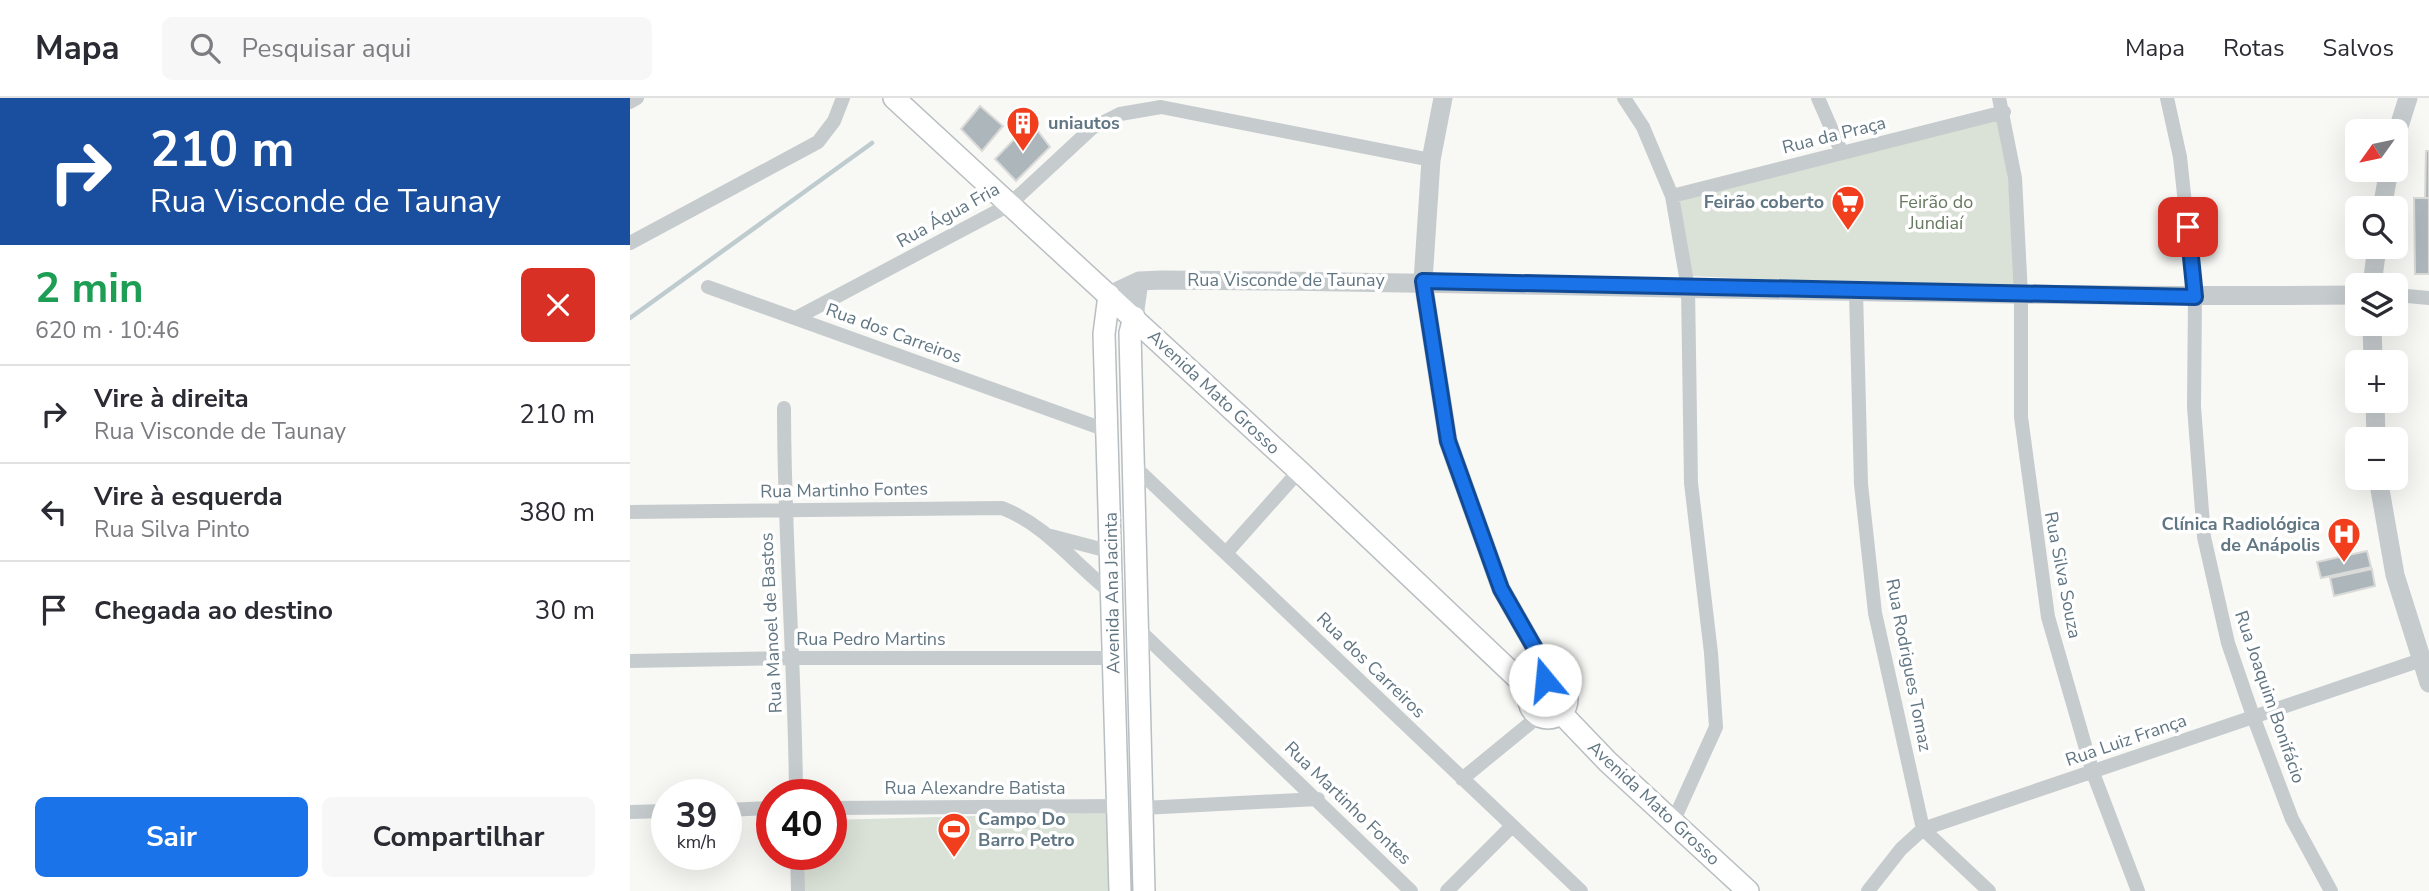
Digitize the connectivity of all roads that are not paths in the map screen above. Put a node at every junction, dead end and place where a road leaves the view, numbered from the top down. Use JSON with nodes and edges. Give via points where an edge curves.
{"nodes":[{"id":1,"x":637,"y":98,"type":"edge"},
{"id":2,"x":843,"y":98,"type":"edge"},
{"id":3,"x":894,"y":98,"type":"edge"},
{"id":4,"x":1443,"y":98,"type":"edge"},
{"id":5,"x":1625,"y":98,"type":"edge"},
{"id":6,"x":1818,"y":98,"type":"edge"},
{"id":7,"x":1999,"y":98,"type":"edge"},
{"id":8,"x":2167,"y":98,"type":"edge"},
{"id":9,"x":2407,"y":98,"type":"edge"},
{"id":10,"x":630,"y":102,"type":"edge"},
{"id":11,"x":2004,"y":112,"type":"junction"},
{"id":12,"x":2401,"y":119,"type":"edge"},
{"id":13,"x":1842,"y":153,"type":"junction"},
{"id":14,"x":1431,"y":160,"type":"junction"},
{"id":15,"x":1672,"y":196,"type":"junction"},
{"id":16,"x":1010,"y":205,"type":"junction"},
{"id":17,"x":630,"y":243,"type":"edge"},
{"id":18,"x":1139,"y":281,"type":"junction"},
{"id":19,"x":1423,"y":281,"type":"junction"},
{"id":20,"x":708,"y":287,"type":"dead end"},
{"id":21,"x":1688,"y":288,"type":"junction"},
{"id":22,"x":1856,"y":292,"type":"junction"},
{"id":23,"x":1109,"y":295,"type":"junction"},
{"id":24,"x":2021,"y":295,"type":"junction"},
{"id":25,"x":2345,"y":295,"type":"edge"},
{"id":26,"x":2408,"y":296,"type":"edge"},
{"id":27,"x":2195,"y":297,"type":"junction"},
{"id":28,"x":2429,"y":298,"type":"edge"},
{"id":29,"x":1134,"y":317,"type":"junction"},
{"id":30,"x":796,"y":318,"type":"junction"},
{"id":31,"x":1105,"y":400,"type":"junction"},
{"id":32,"x":1133,"y":400,"type":"junction"},
{"id":33,"x":784,"y":408,"type":"dead end"},
{"id":34,"x":1106,"y":430,"type":"junction"},
{"id":35,"x":1134,"y":466,"type":"junction"},
{"id":36,"x":1300,"y":471,"type":"junction"},
{"id":37,"x":2380,"y":490,"type":"edge"},
{"id":38,"x":784,"y":510,"type":"junction"},
{"id":39,"x":630,"y":512,"type":"edge"},
{"id":40,"x":1050,"y":536,"type":"junction"},
{"id":41,"x":1112,"y":552,"type":"junction"},
{"id":42,"x":1226,"y":553,"type":"junction"},
{"id":43,"x":1113,"y":594,"type":"junction"},
{"id":44,"x":1136,"y":627,"type":"junction"},
{"id":45,"x":794,"y":657,"type":"junction"},
{"id":46,"x":1113,"y":658,"type":"junction"},
{"id":47,"x":2421,"y":660,"type":"junction"},
{"id":48,"x":630,"y":661,"type":"edge"},
{"id":49,"x":2429,"y":683,"type":"edge"},
{"id":50,"x":1537,"y":685,"type":"junction"},
{"id":51,"x":1561,"y":713,"type":"junction"},
{"id":52,"x":1539,"y":716,"type":"junction"},
{"id":53,"x":2253,"y":716,"type":"junction"},
{"id":54,"x":1114,"y":720,"type":"junction"},
{"id":55,"x":1139,"y":721,"type":"junction"},
{"id":56,"x":2093,"y":773,"type":"junction"},
{"id":57,"x":796,"y":779,"type":"edge"},
{"id":58,"x":1462,"y":779,"type":"junction"},
{"id":59,"x":1318,"y":799,"type":"junction"},
{"id":60,"x":1118,"y":806,"type":"junction"},
{"id":61,"x":847,"y":808,"type":"edge"},
{"id":62,"x":1143,"y":808,"type":"junction"},
{"id":63,"x":651,"y":811,"type":"edge"},
{"id":64,"x":630,"y":812,"type":"edge"},
{"id":65,"x":1673,"y":822,"type":"junction"},
{"id":66,"x":1512,"y":826,"type":"junction"},
{"id":67,"x":1923,"y":829,"type":"junction"},
{"id":68,"x":797,"y":870,"type":"edge"},
{"id":69,"x":798,"y":891,"type":"edge"},
{"id":70,"x":1120,"y":891,"type":"edge"},
{"id":71,"x":1144,"y":891,"type":"edge"},
{"id":72,"x":1411,"y":891,"type":"edge"},
{"id":73,"x":1447,"y":891,"type":"edge"},
{"id":74,"x":1581,"y":891,"type":"edge"},
{"id":75,"x":1748,"y":891,"type":"edge"},
{"id":76,"x":1868,"y":891,"type":"edge"},
{"id":77,"x":1989,"y":891,"type":"edge"},
{"id":78,"x":2138,"y":891,"type":"edge"},
{"id":79,"x":2331,"y":891,"type":"edge"}],
"edges":[{"from":1,"to":10,"type":"street"},
{"from":2,"to":17,"type":"street","via":[[834,121],[818,142]]},
{"from":3,"to":16,"type":"main road","name":"Avenida Mato Grosso"},
{"from":4,"to":14,"type":"street"},
{"from":5,"to":15,"type":"street","via":[[1643,127]]},
{"from":6,"to":13,"type":"street"},
{"from":7,"to":11,"type":"street","name":"Rua Silva Souza"},
{"from":8,"to":27,"type":"street","name":"Rua Joaquim Bonifácio","via":[[2180,157]]},
{"from":9,"to":12,"type":"street"},
{"from":11,"to":13,"type":"street","name":"Rua da Praça"},
{"from":11,"to":24,"type":"street","name":"Rua Silva Souza","via":[[2015,178]]},
{"from":13,"to":15,"type":"street","name":"Rua da Praça"},
{"from":14,"to":16,"type":"street","name":"Rua Água Fria","via":[[1161,107],[1120,114],[1092,128]]},
{"from":14,"to":19,"type":"street"},
{"from":15,"to":21,"type":"street"},
{"from":16,"to":23,"type":"main road","name":"Avenida Mato Grosso"},
{"from":16,"to":30,"type":"street","name":"Rua Água Fria"},
{"from":18,"to":19,"type":"street","name":"Rua Visconde de Taunay"},
{"from":18,"to":23,"type":"street","name":"Rua Visconde de Taunay"},
{"from":18,"to":29,"type":"street"},
{"from":19,"to":21,"type":"street","name":"Rua Visconde de Taunay"},
{"from":19,"to":50,"type":"street","via":[[1448,441],[1501,589],[1546,668]]},
{"from":20,"to":30,"type":"street","name":"Rua dos Carreiros"},
{"from":21,"to":22,"type":"street","name":"Rua Visconde de Taunay"},
{"from":21,"to":65,"type":"street","via":[[1691,483],[1716,727]]},
{"from":22,"to":24,"type":"street","name":"Rua Visconde de Taunay"},
{"from":22,"to":67,"type":"street","name":"Rua Rodrigues Tomaz","via":[[1861,484],[1875,613]]},
{"from":23,"to":29,"type":"main road","name":"Avenida Mato Grosso"},
{"from":23,"to":31,"type":"main road","name":"Avenida Ana Jacinta","via":[[1104,334]]},
{"from":24,"to":27,"type":"street","name":"Rua Visconde de Taunay"},
{"from":24,"to":56,"type":"street","name":"Rua Silva Souza","via":[[2021,417],[2031,505],[2048,617]]},
{"from":25,"to":27,"type":"street","name":"Rua Visconde de Taunay"},
{"from":26,"to":28,"type":"street"},
{"from":27,"to":53,"type":"street","name":"Rua Joaquim Bonifácio","via":[[2194,407],[2204,537],[2228,643]]},
{"from":29,"to":32,"type":"main road","name":"Avenida Ana Jacinta","via":[[1130,334]]},
{"from":29,"to":36,"type":"main road","name":"Avenida Mato Grosso"},
{"from":30,"to":34,"type":"street","name":"Rua dos Carreiros"},
{"from":31,"to":32,"type":"main road"},
{"from":31,"to":34,"type":"main road","name":"Avenida Ana Jacinta"},
{"from":32,"to":35,"type":"main road","name":"Avenida Ana Jacinta"},
{"from":33,"to":38,"type":"street","name":"Rua Manoel de Bastos"},
{"from":34,"to":41,"type":"main road","name":"Avenida Ana Jacinta"},
{"from":35,"to":42,"type":"street","name":"Rua dos Carreiros"},
{"from":35,"to":44,"type":"main road","name":"Avenida Ana Jacinta"},
{"from":36,"to":42,"type":"street"},
{"from":36,"to":50,"type":"main road","name":"Avenida Mato Grosso"},
{"from":37,"to":47,"type":"street","via":[[2395,575]]},
{"from":38,"to":39,"type":"street","name":"Rua Martinho Fontes"},
{"from":38,"to":40,"type":"street","name":"Rua Martinho Fontes","via":[[1002,508]]},
{"from":38,"to":45,"type":"street","name":"Rua Manoel de Bastos"},
{"from":40,"to":41,"type":"street","name":"Rua Martinho Fontes"},
{"from":40,"to":43,"type":"street","name":"Rua Martinho Fontes"},
{"from":41,"to":43,"type":"main road","name":"Avenida Ana Jacinta"},
{"from":42,"to":58,"type":"street","name":"Rua dos Carreiros"},
{"from":43,"to":46,"type":"main road","name":"Avenida Ana Jacinta"},
{"from":44,"to":55,"type":"main road","name":"Avenida Ana Jacinta"},
{"from":44,"to":59,"type":"street","name":"Rua Martinho Fontes"},
{"from":45,"to":46,"type":"street","name":"Rua Pedro Martins"},
{"from":45,"to":48,"type":"street","name":"Rua Pedro Martins"},
{"from":45,"to":57,"type":"street","name":"Rua Manoel de Bastos"},
{"from":46,"to":54,"type":"main road","name":"Avenida Ana Jacinta"},
{"from":47,"to":49,"type":"street"},
{"from":47,"to":53,"type":"street","name":"Rua Luiz França"},
{"from":50,"to":51,"type":"main road","via":[[1556,682],[1565,690]]},
{"from":50,"to":52,"type":"main road","via":[[1530,708]]},
{"from":51,"to":52,"type":"main road"},
{"from":51,"to":65,"type":"main road","name":"Avenida Mato Grosso"},
{"from":52,"to":58,"type":"street"},
{"from":53,"to":56,"type":"street","name":"Rua Luiz França"},
{"from":53,"to":79,"type":"street","name":"Rua Joaquim Bonifácio","via":[[2292,819]]},
{"from":54,"to":55,"type":"main road"},
{"from":54,"to":60,"type":"main road","name":"Avenida Ana Jacinta"},
{"from":55,"to":62,"type":"main road","name":"Avenida Ana Jacinta"},
{"from":56,"to":67,"type":"street","name":"Rua Luiz França"},
{"from":56,"to":78,"type":"street","name":"Rua Silva Souza"},
{"from":58,"to":66,"type":"street","name":"Rua dos Carreiros"},
{"from":59,"to":62,"type":"street"},
{"from":59,"to":72,"type":"street","name":"Rua Martinho Fontes"},
{"from":60,"to":61,"type":"street","name":"Rua Alexandre Batista"},
{"from":60,"to":70,"type":"main road","name":"Avenida Ana Jacinta"},
{"from":62,"to":71,"type":"main road","name":"Avenida Ana Jacinta"},
{"from":63,"to":64,"type":"street"},
{"from":65,"to":75,"type":"main road","name":"Avenida Mato Grosso"},
{"from":66,"to":73,"type":"street"},
{"from":66,"to":74,"type":"street","name":"Rua dos Carreiros"},
{"from":67,"to":76,"type":"street","name":"Rua Luiz França"},
{"from":67,"to":77,"type":"street"},
{"from":68,"to":69,"type":"street"}]}
